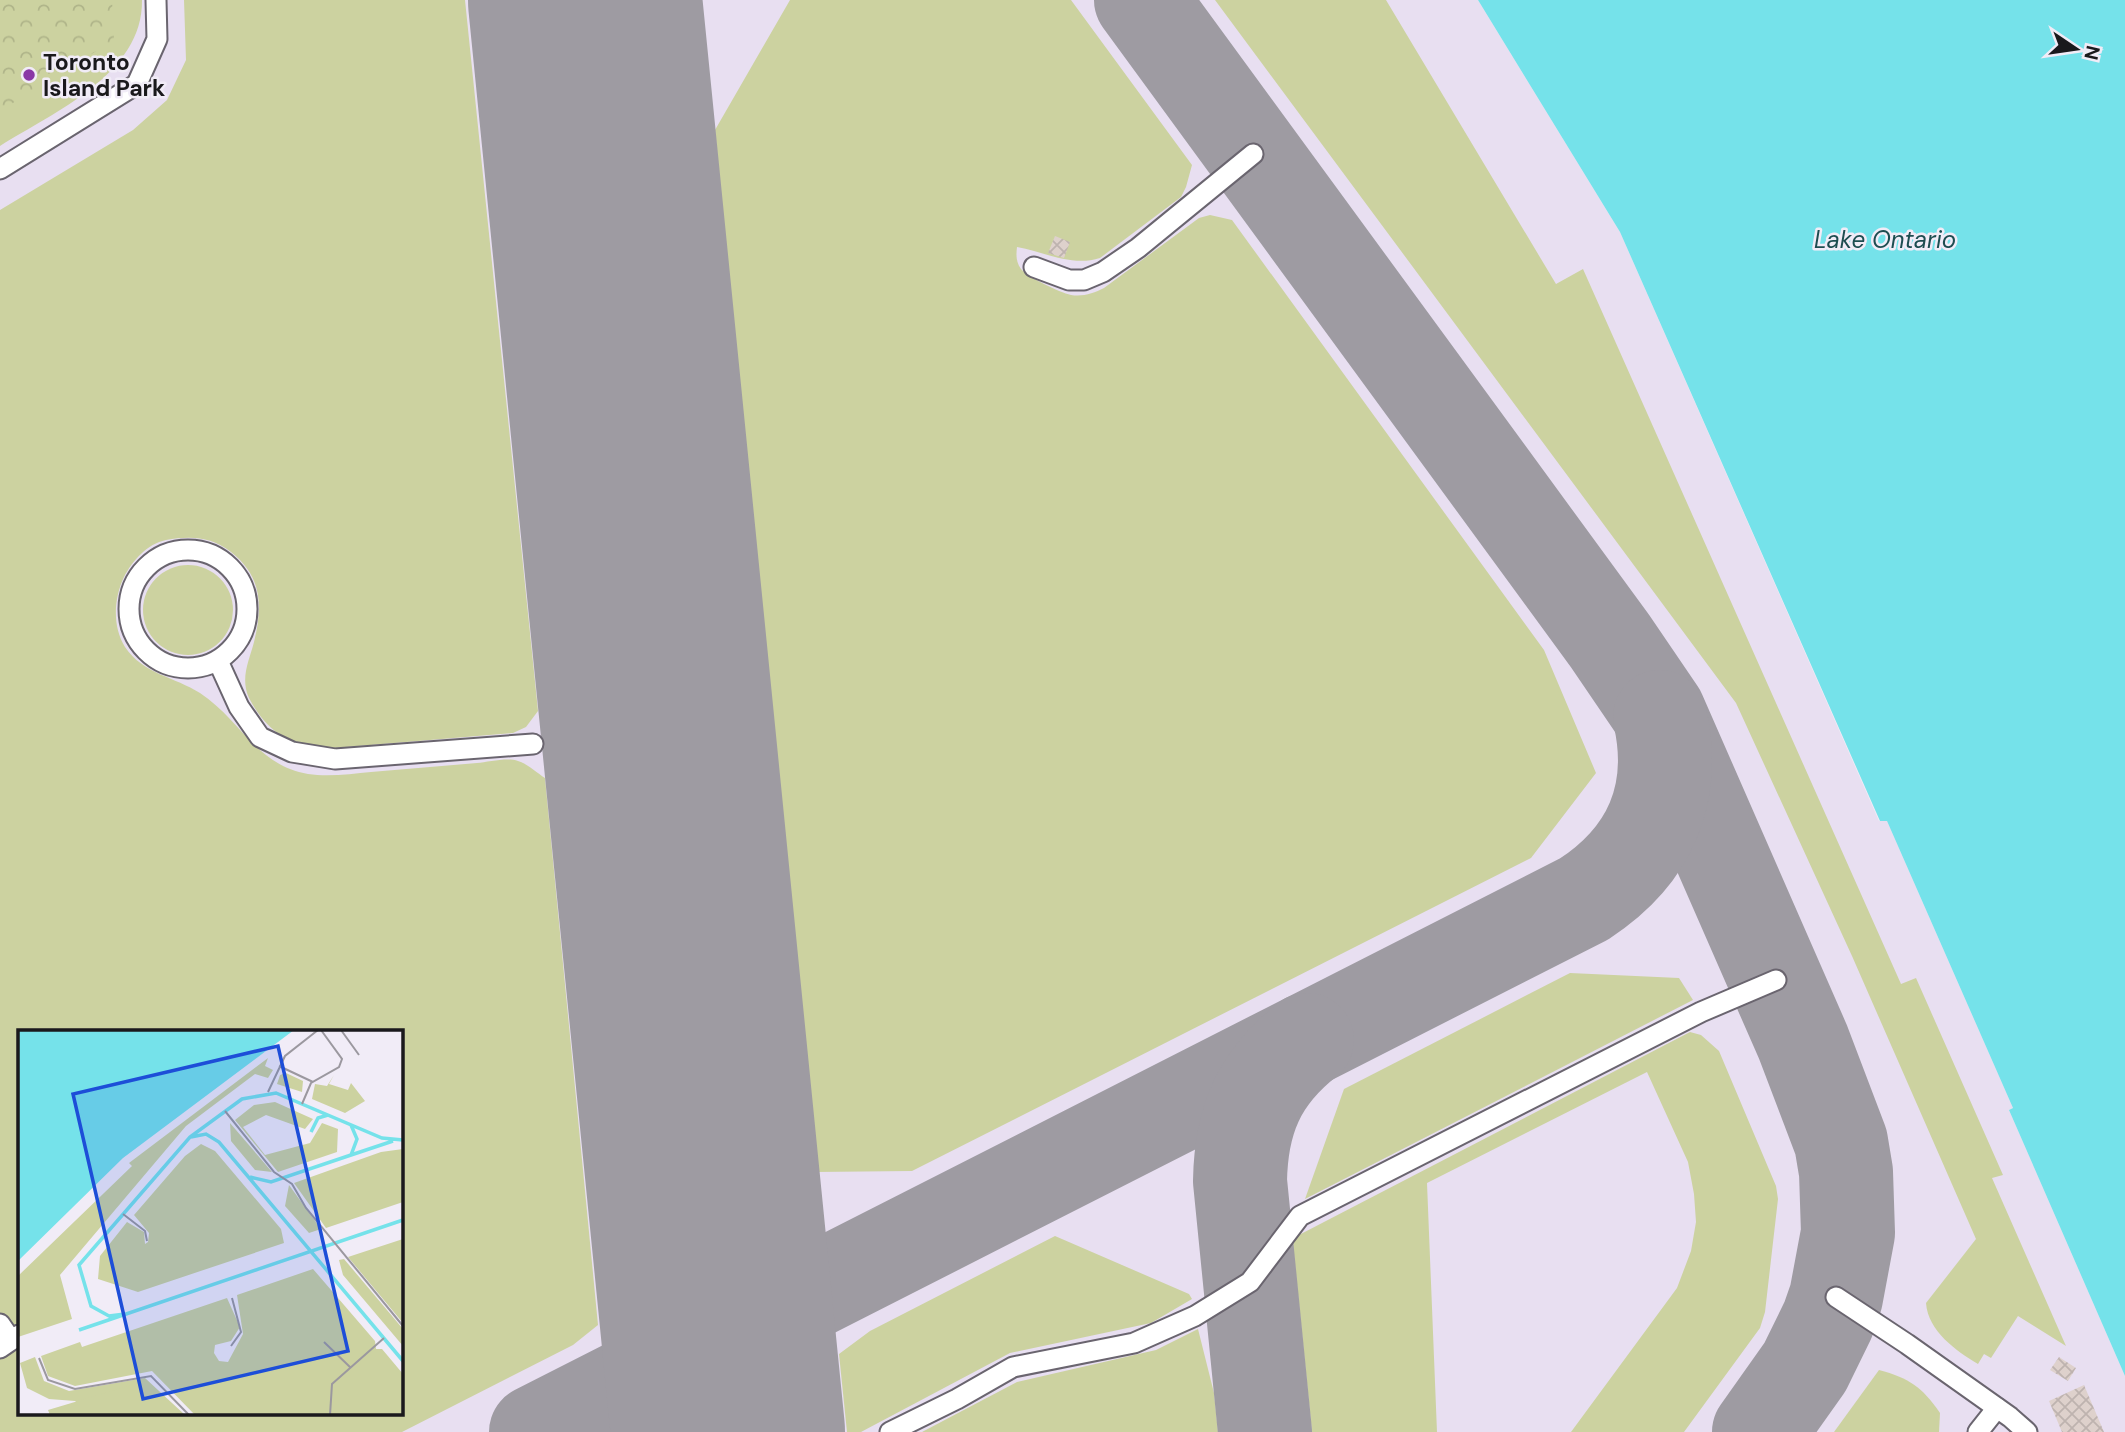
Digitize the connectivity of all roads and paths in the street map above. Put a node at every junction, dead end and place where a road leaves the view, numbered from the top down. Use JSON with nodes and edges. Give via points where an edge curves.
{"nodes":[{"id":1,"x":156,"y":0,"type":"edge"},
{"id":2,"x":1253,"y":154,"type":"dead end"},
{"id":3,"x":0,"y":169,"type":"edge"},
{"id":4,"x":1034,"y":267,"type":"dead end"},
{"id":5,"x":218,"y":661,"type":"junction"},
{"id":6,"x":533,"y":744,"type":"dead end"},
{"id":7,"x":1776,"y":980,"type":"dead end"},
{"id":8,"x":1836,"y":1297,"type":"dead end"},
{"id":9,"x":1997,"y":1408,"type":"junction"},
{"id":10,"x":890,"y":1432,"type":"edge"},
{"id":11,"x":1978,"y":1432,"type":"edge"},
{"id":12,"x":2027,"y":1432,"type":"edge"}],
"edges":[{"from":1,"to":3,"type":"lane","via":[[157,40],[137,84]]},
{"from":2,"to":4,"type":"lane","via":[[1103,272],[1069,280]]},
{"from":5,"to":5,"type":"lane","via":[[244,631],[246,592],[237,573],[204,551],[164,554],[136,580],[129,618],[135,636],[146,652],[162,663],[200,668]]},
{"from":5,"to":6,"type":"lane","via":[[239,707],[260,737],[292,752],[335,760]]},
{"from":7,"to":10,"type":"lane","via":[[1701,1012],[1300,1216],[1250,1282],[1195,1316],[1134,1343],[1013,1367]]},
{"from":8,"to":9,"type":"lane"},
{"from":9,"to":11,"type":"lane"},
{"from":9,"to":12,"type":"lane"}]}
